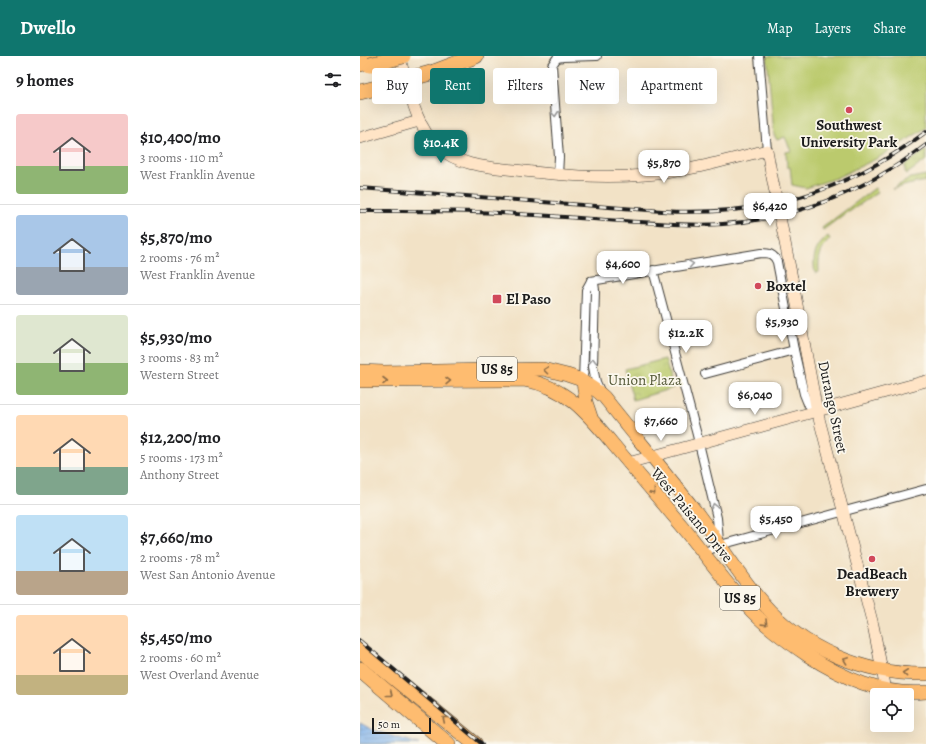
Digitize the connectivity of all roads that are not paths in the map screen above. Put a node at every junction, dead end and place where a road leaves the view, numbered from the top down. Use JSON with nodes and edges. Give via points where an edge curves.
{"nodes":[{"id":1,"x":388,"y":56,"type":"edge"},
{"id":2,"x":400,"y":56,"type":"edge"},
{"id":3,"x":403,"y":56,"type":"edge"},
{"id":4,"x":476,"y":56,"type":"edge"},
{"id":5,"x":597,"y":56,"type":"edge"},
{"id":6,"x":759,"y":56,"type":"edge"},
{"id":7,"x":365,"y":64,"type":"edge"},
{"id":8,"x":360,"y":92,"type":"edge"},
{"id":9,"x":419,"y":121,"type":"junction"},
{"id":10,"x":360,"y":138,"type":"edge"},
{"id":11,"x":767,"y":150,"type":"junction"},
{"id":12,"x":558,"y":175,"type":"junction"},
{"id":13,"x":653,"y":270,"type":"junction"},
{"id":14,"x":591,"y":281,"type":"junction"},
{"id":15,"x":794,"y":350,"type":"junction"},
{"id":16,"x":360,"y":371,"type":"edge"},
{"id":17,"x":705,"y":374,"type":"dead end"},
{"id":18,"x":409,"y":376,"type":"junction"},
{"id":19,"x":360,"y":381,"type":"edge"},
{"id":20,"x":926,"y":381,"type":"edge"},
{"id":21,"x":583,"y":382,"type":"junction"},
{"id":22,"x":604,"y":398,"type":"junction"},
{"id":23,"x":817,"y":411,"type":"junction"},
{"id":24,"x":592,"y":420,"type":"junction"},
{"id":25,"x":699,"y":444,"type":"junction"},
{"id":26,"x":651,"y":456,"type":"junction"},
{"id":27,"x":628,"y":463,"type":"junction"},
{"id":28,"x":926,"y":489,"type":"edge"},
{"id":29,"x":843,"y":512,"type":"junction"},
{"id":30,"x":720,"y":545,"type":"junction"},
{"id":31,"x":703,"y":553,"type":"junction"},
{"id":32,"x":360,"y":650,"type":"edge"},
{"id":33,"x":360,"y":669,"type":"edge"},
{"id":34,"x":883,"y":670,"type":"junction"},
{"id":35,"x":926,"y":674,"type":"edge"},
{"id":36,"x":878,"y":688,"type":"edge"},
{"id":37,"x":886,"y":688,"type":"edge"},
{"id":38,"x":926,"y":692,"type":"edge"},
{"id":39,"x":914,"y":693,"type":"edge"},
{"id":40,"x":448,"y":744,"type":"edge"},
{"id":41,"x":475,"y":744,"type":"edge"}],
"edges":[{"from":1,"to":7,"type":"highway"},
{"from":2,"to":9,"type":"street"},
{"from":3,"to":7,"type":"highway","bridge":true},
{"from":4,"to":8,"type":"highway","bridge":true,"via":[[434,72]]},
{"from":5,"to":12,"type":"street","one_way":true,"via":[[563,57],[553,62],[551,69],[559,157]]},
{"from":6,"to":11,"type":"street","name":"Durango Street"},
{"from":9,"to":10,"type":"street"},
{"from":9,"to":12,"type":"street","via":[[438,147],[464,162],[484,167]]},
{"from":11,"to":12,"type":"street","via":[[673,172],[603,177]]},
{"from":11,"to":23,"type":"street","name":"Durango Street","bridge":true},
{"from":13,"to":14,"type":"street"},
{"from":13,"to":15,"type":"street","one_way":true,"via":[[761,253],[771,254],[777,262]]},
{"from":13,"to":25,"type":"street"},
{"from":14,"to":21,"type":"street","via":[[586,290]]},
{"from":22,"to":14,"type":"street","one_way":true,"via":[[596,382],[593,368],[595,290]]},
{"from":15,"to":17,"type":"street"},
{"from":15,"to":23,"type":"street","via":[[806,401]]},
{"from":16,"to":18,"type":"main road","name":"West Paisano Drive","number":"US 85"},
{"from":19,"to":18,"type":"main road","name":"West Paisano Drive","number":"US 85","one_way":true},
{"from":21,"to":18,"type":"main road","name":"West Paisano Drive","number":"US 85","one_way":true,"via":[[567,374],[543,369]]},
{"from":18,"to":24,"type":"main road","name":"West Paisano Drive","number":"US 85","one_way":true,"via":[[535,382],[551,387],[570,399]]},
{"from":20,"to":23,"type":"street"},
{"from":21,"to":22,"type":"main road","name":"West Paisano Drive","number":"US 85"},
{"from":21,"to":24,"type":"main road"},
{"from":22,"to":26,"type":"main road","name":"West Paisano Drive","number":"US 85"},
{"from":23,"to":25,"type":"street"},
{"from":23,"to":29,"type":"street","name":"Durango Street"},
{"from":24,"to":27,"type":"main road","name":"West Paisano Drive","number":"US 85"},
{"from":25,"to":26,"type":"street"},
{"from":30,"to":25,"type":"street","one_way":true,"via":[[717,518]]},
{"from":26,"to":27,"type":"street"},
{"from":26,"to":30,"type":"main road","name":"West Paisano Drive","number":"US 85","via":[[694,508]]},
{"from":27,"to":31,"type":"main road","name":"West Paisano Drive","number":"US 85","one_way":true},
{"from":28,"to":29,"type":"street"},
{"from":29,"to":30,"type":"street"},
{"from":29,"to":34,"type":"street","name":"Durango Street"},
{"from":30,"to":31,"type":"street"},
{"from":34,"to":30,"type":"main road","name":"West Paisano Drive","number":"US 85","one_way":true,"via":[[835,656],[808,642],[784,624],[758,597]]},
{"from":31,"to":36,"type":"main road","name":"West Paisano Drive","number":"US 85","one_way":true,"via":[[746,605],[776,634],[837,673]]},
{"from":41,"to":32,"type":"highway","one_way":true},
{"from":33,"to":40,"type":"highway","one_way":true},
{"from":35,"to":34,"type":"main road","name":"West Paisano Drive","number":"US 85","one_way":true},
{"from":34,"to":37,"type":"street","name":"Durango Street"},
{"from":38,"to":39,"type":"main road","name":"West Paisano Drive","number":"US 85"}]}
